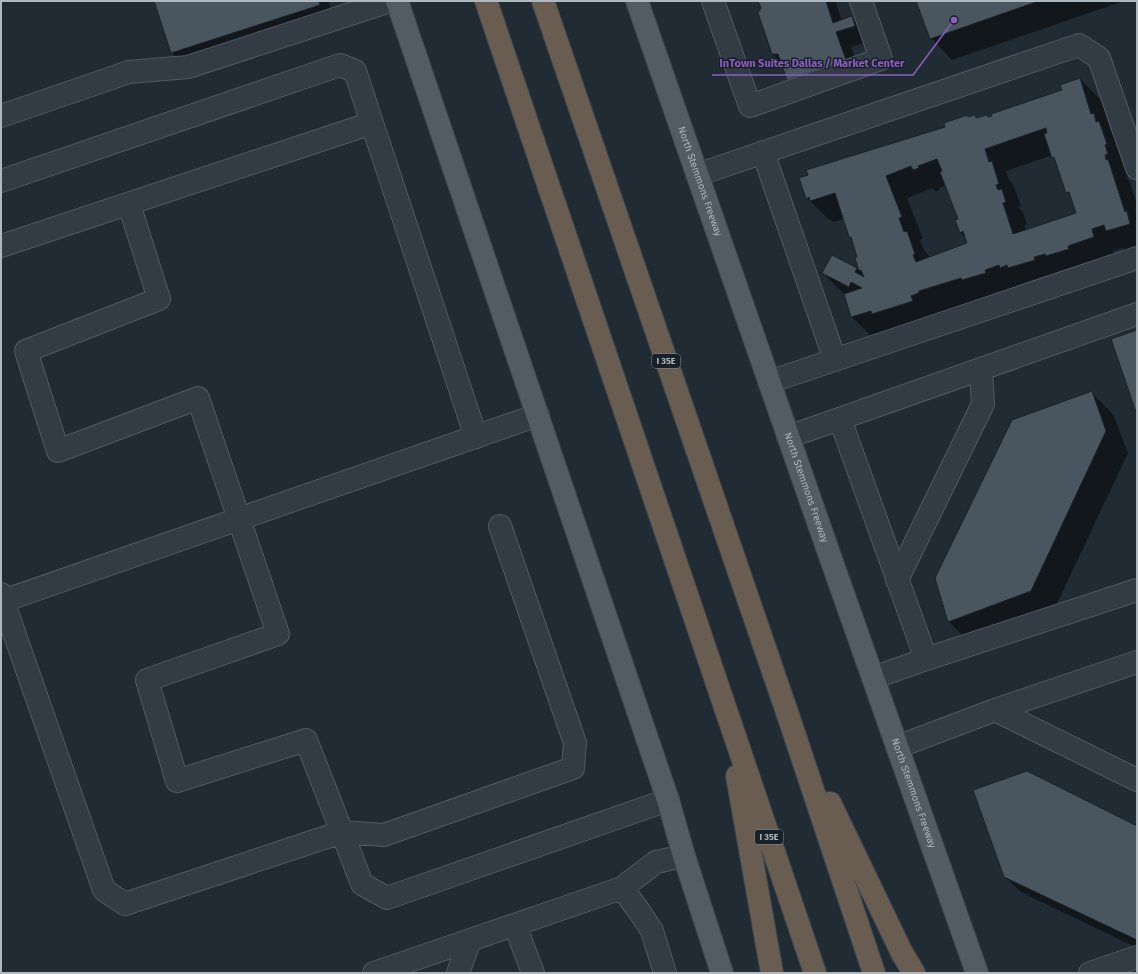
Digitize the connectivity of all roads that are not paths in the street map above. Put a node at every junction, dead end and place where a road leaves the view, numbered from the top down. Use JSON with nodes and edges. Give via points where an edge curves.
{"nodes":[{"id":1,"x":390,"y":1,"type":"edge"},
{"id":2,"x":397,"y":1,"type":"edge"},
{"id":3,"x":486,"y":1,"type":"edge"},
{"id":4,"x":543,"y":1,"type":"edge"},
{"id":5,"x":637,"y":1,"type":"edge"},
{"id":6,"x":713,"y":1,"type":"edge"},
{"id":7,"x":861,"y":1,"type":"edge"},
{"id":8,"x":1,"y":116,"type":"edge"},
{"id":9,"x":372,"y":123,"type":"junction"},
{"id":10,"x":763,"y":152,"type":"junction"},
{"id":11,"x":1137,"y":168,"type":"edge"},
{"id":12,"x":697,"y":175,"type":"junction"},
{"id":13,"x":1,"y":181,"type":"edge"},
{"id":14,"x":129,"y":204,"type":"junction"},
{"id":15,"x":1,"y":246,"type":"edge"},
{"id":16,"x":1137,"y":258,"type":"edge"},
{"id":17,"x":1137,"y":314,"type":"edge"},
{"id":18,"x":834,"y":360,"type":"junction"},
{"id":19,"x":982,"y":369,"type":"junction"},
{"id":20,"x":769,"y":382,"type":"junction"},
{"id":21,"x":538,"y":415,"type":"junction"},
{"id":22,"x":840,"y":419,"type":"junction"},
{"id":23,"x":476,"y":437,"type":"junction"},
{"id":24,"x":788,"y":437,"type":"junction"},
{"id":25,"x":238,"y":519,"type":"junction"},
{"id":26,"x":500,"y":526,"type":"dead end"},
{"id":27,"x":897,"y":580,"type":"junction"},
{"id":28,"x":1137,"y":590,"type":"edge"},
{"id":29,"x":2,"y":598,"type":"edge"},
{"id":30,"x":926,"y":659,"type":"junction"},
{"id":31,"x":1137,"y":662,"type":"edge"},
{"id":32,"x":873,"y":678,"type":"junction"},
{"id":33,"x":724,"y":702,"type":"junction"},
{"id":34,"x":995,"y":710,"type":"junction"},
{"id":35,"x":790,"y":721,"type":"junction"},
{"id":36,"x":897,"y":747,"type":"junction"},
{"id":37,"x":1137,"y":780,"type":"edge"},
{"id":38,"x":668,"y":800,"type":"junction"},
{"id":39,"x":342,"y":832,"type":"junction"},
{"id":40,"x":684,"y":856,"type":"junction"},
{"id":41,"x":622,"y":888,"type":"junction"},
{"id":42,"x":515,"y":925,"type":"junction"},
{"id":43,"x":470,"y":940,"type":"junction"},
{"id":44,"x":1137,"y":957,"type":"edge"},
{"id":45,"x":374,"y":973,"type":"edge"},
{"id":46,"x":458,"y":973,"type":"edge"},
{"id":47,"x":533,"y":973,"type":"edge"},
{"id":48,"x":665,"y":973,"type":"edge"},
{"id":49,"x":722,"y":973,"type":"edge"},
{"id":50,"x":772,"y":973,"type":"edge"},
{"id":51,"x":815,"y":973,"type":"edge"},
{"id":52,"x":874,"y":973,"type":"edge"},
{"id":53,"x":914,"y":973,"type":"edge"},
{"id":54,"x":977,"y":973,"type":"edge"},
{"id":55,"x":1090,"y":973,"type":"edge"}],
"edges":[{"from":1,"to":8,"type":"lane","via":[[188,67],[129,72]]},
{"from":2,"to":21,"type":"main road"},
{"from":3,"to":33,"type":"highway","number":"I 35E"},
{"from":4,"to":35,"type":"highway","number":"I 35E"},
{"from":5,"to":12,"type":"main road","name":"North Stemmons Freeway"},
{"from":6,"to":7,"type":"lane","via":[[750,106],[881,59]]},
{"from":9,"to":13,"type":"lane","via":[[355,71],[340,65]]},
{"from":9,"to":14,"type":"lane"},
{"from":9,"to":23,"type":"lane"},
{"from":10,"to":11,"type":"lane","via":[[1079,45],[1099,58]]},
{"from":10,"to":12,"type":"lane"},
{"from":10,"to":18,"type":"lane"},
{"from":12,"to":20,"type":"main road","name":"North Stemmons Freeway"},
{"from":14,"to":15,"type":"lane"},
{"from":14,"to":25,"type":"lane","via":[[159,299],[26,351],[58,451],[198,398]]},
{"from":16,"to":18,"type":"lane"},
{"from":17,"to":19,"type":"lane"},
{"from":18,"to":20,"type":"lane"},
{"from":19,"to":22,"type":"lane"},
{"from":19,"to":27,"type":"lane","via":[[983,404]]},
{"from":20,"to":24,"type":"main road","name":"North Stemmons Freeway"},
{"from":21,"to":23,"type":"lane"},
{"from":21,"to":38,"type":"main road"},
{"from":22,"to":24,"type":"lane"},
{"from":22,"to":27,"type":"lane"},
{"from":23,"to":25,"type":"lane"},
{"from":24,"to":32,"type":"main road","name":"North Stemmons Freeway"},
{"from":25,"to":29,"type":"lane"},
{"from":25,"to":39,"type":"lane","via":[[278,634],[147,680],[177,781],[306,740]]},
{"from":26,"to":39,"type":"lane","via":[[574,743],[573,768],[384,835]]},
{"from":27,"to":30,"type":"lane"},
{"from":28,"to":30,"type":"lane"},
{"from":29,"to":39,"type":"lane","via":[[104,890],[125,904]]},
{"from":30,"to":32,"type":"lane"},
{"from":31,"to":34,"type":"lane"},
{"from":32,"to":36,"type":"main road","name":"North Stemmons Freeway"},
{"from":33,"to":50,"type":"highway"},
{"from":33,"to":51,"type":"highway","number":"I 35E"},
{"from":34,"to":36,"type":"lane"},
{"from":34,"to":37,"type":"lane"},
{"from":35,"to":52,"type":"highway","number":"I 35E"},
{"from":35,"to":53,"type":"highway"},
{"from":36,"to":54,"type":"main road","name":"North Stemmons Freeway"},
{"from":38,"to":39,"type":"lane","via":[[387,898],[362,884]]},
{"from":38,"to":40,"type":"main road"},
{"from":40,"to":41,"type":"lane","via":[[656,862]]},
{"from":40,"to":49,"type":"main road"},
{"from":41,"to":42,"type":"lane"},
{"from":41,"to":48,"type":"lane","via":[[652,931]]},
{"from":42,"to":43,"type":"lane"},
{"from":42,"to":47,"type":"lane"},
{"from":43,"to":45,"type":"lane"},
{"from":43,"to":46,"type":"lane"},
{"from":44,"to":55,"type":"lane"}]}
